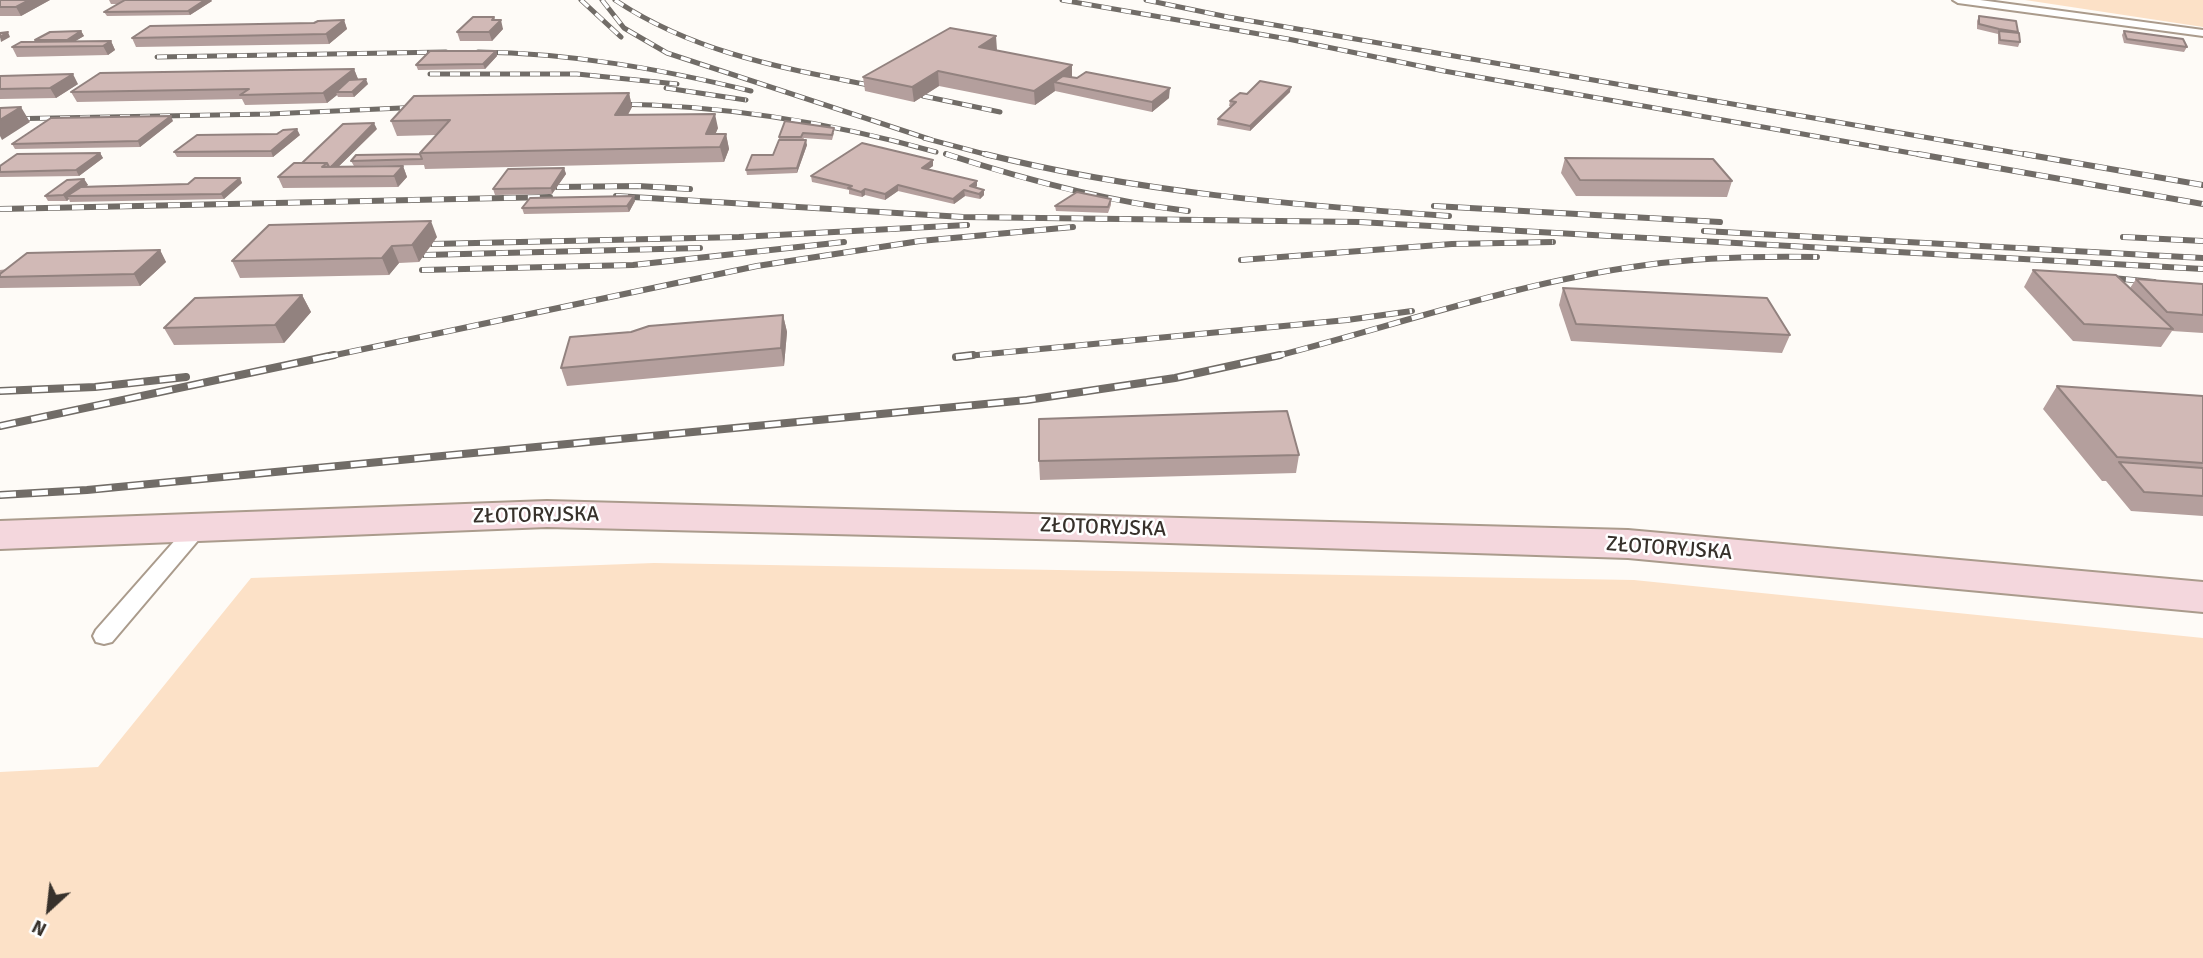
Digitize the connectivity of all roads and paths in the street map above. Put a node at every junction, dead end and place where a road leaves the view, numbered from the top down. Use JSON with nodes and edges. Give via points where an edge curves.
{"nodes":[{"id":1,"x":1958,"y":0,"type":"edge"},
{"id":2,"x":2203,"y":33,"type":"edge"},
{"id":3,"x":199,"y":526,"type":"junction"},
{"id":4,"x":0,"y":536,"type":"edge"},
{"id":5,"x":2203,"y":597,"type":"edge"},
{"id":6,"x":104,"y":636,"type":"dead end"}],
"edges":[{"from":1,"to":2,"type":"lane"},
{"from":3,"to":4,"type":"main road","name":"ZŁOTORYJSKA"},
{"from":3,"to":5,"type":"main road","name":"ZŁOTORYJSKA","via":[[547,514],[1628,544]]},
{"from":3,"to":6,"type":"lane"}]}
